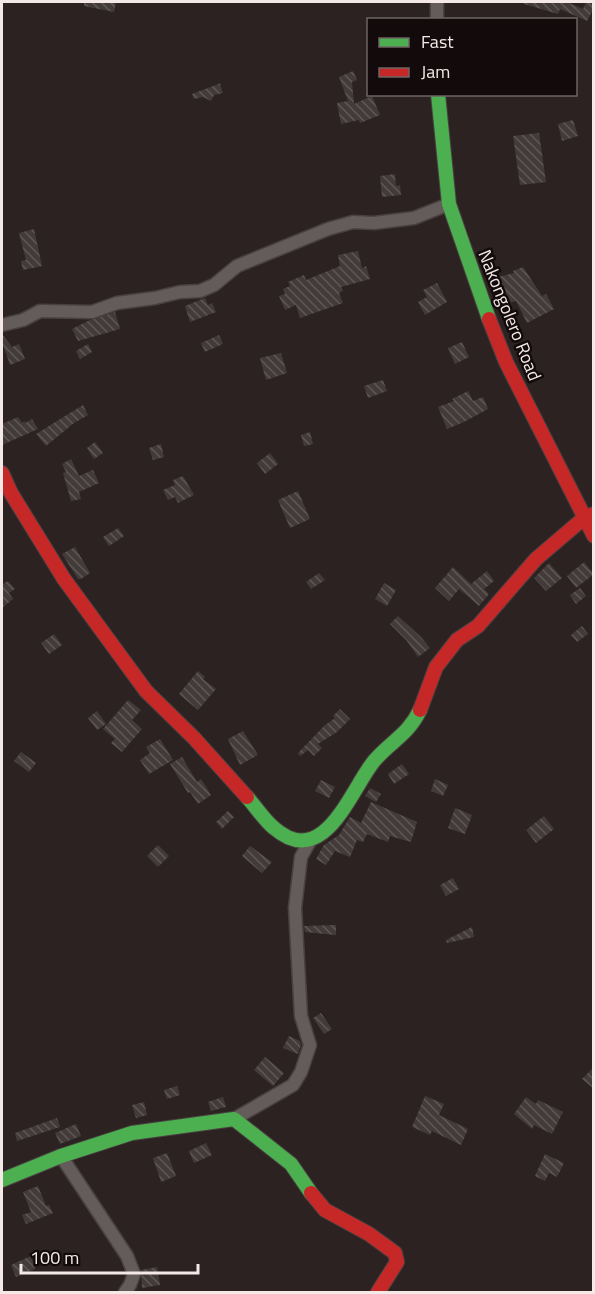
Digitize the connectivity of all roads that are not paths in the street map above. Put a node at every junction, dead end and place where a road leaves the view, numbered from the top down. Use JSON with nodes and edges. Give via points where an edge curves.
{"nodes":[{"id":1,"x":437,"y":2,"type":"edge"},
{"id":2,"x":436,"y":18,"type":"edge"},
{"id":3,"x":438,"y":96,"type":"edge"},
{"id":4,"x":449,"y":204,"type":"junction"},
{"id":5,"x":2,"y":325,"type":"edge"},
{"id":6,"x":2,"y":473,"type":"edge"},
{"id":7,"x":589,"y":516,"type":"edge"},
{"id":8,"x":594,"y":536,"type":"edge"},
{"id":9,"x":310,"y":841,"type":"junction"},
{"id":10,"x":234,"y":1119,"type":"junction"},
{"id":11,"x":62,"y":1156,"type":"junction"},
{"id":12,"x":2,"y":1180,"type":"edge"},
{"id":13,"x":125,"y":1293,"type":"edge"},
{"id":14,"x":378,"y":1293,"type":"edge"}],
"edges":[{"from":1,"to":2,"type":"street"},
{"from":3,"to":4,"type":"street","name":"Nakongolero Road"},
{"from":4,"to":5,"type":"street","via":[[414,218],[353,222],[328,229],[237,266],[200,291],[117,303],[92,312],[40,311]]},
{"from":4,"to":7,"type":"street","name":"Nakongolero Road","via":[[506,362]]},
{"from":6,"to":9,"type":"street","via":[[64,579],[146,691],[275,829],[297,841]]},
{"from":7,"to":8,"type":"street","name":"Nakongolero Road"},
{"from":7,"to":9,"type":"street","via":[[536,559],[478,626],[458,640],[436,667],[412,726],[375,760],[330,828]]},
{"from":9,"to":10,"type":"street","via":[[301,857],[295,908],[301,1016],[310,1045],[293,1085]]},
{"from":10,"to":11,"type":"street","via":[[132,1133]]},
{"from":10,"to":14,"type":"street","via":[[291,1164],[325,1210],[395,1253],[396,1262]]},
{"from":11,"to":12,"type":"street"},
{"from":11,"to":13,"type":"street","via":[[127,1256],[134,1274]]}]}
